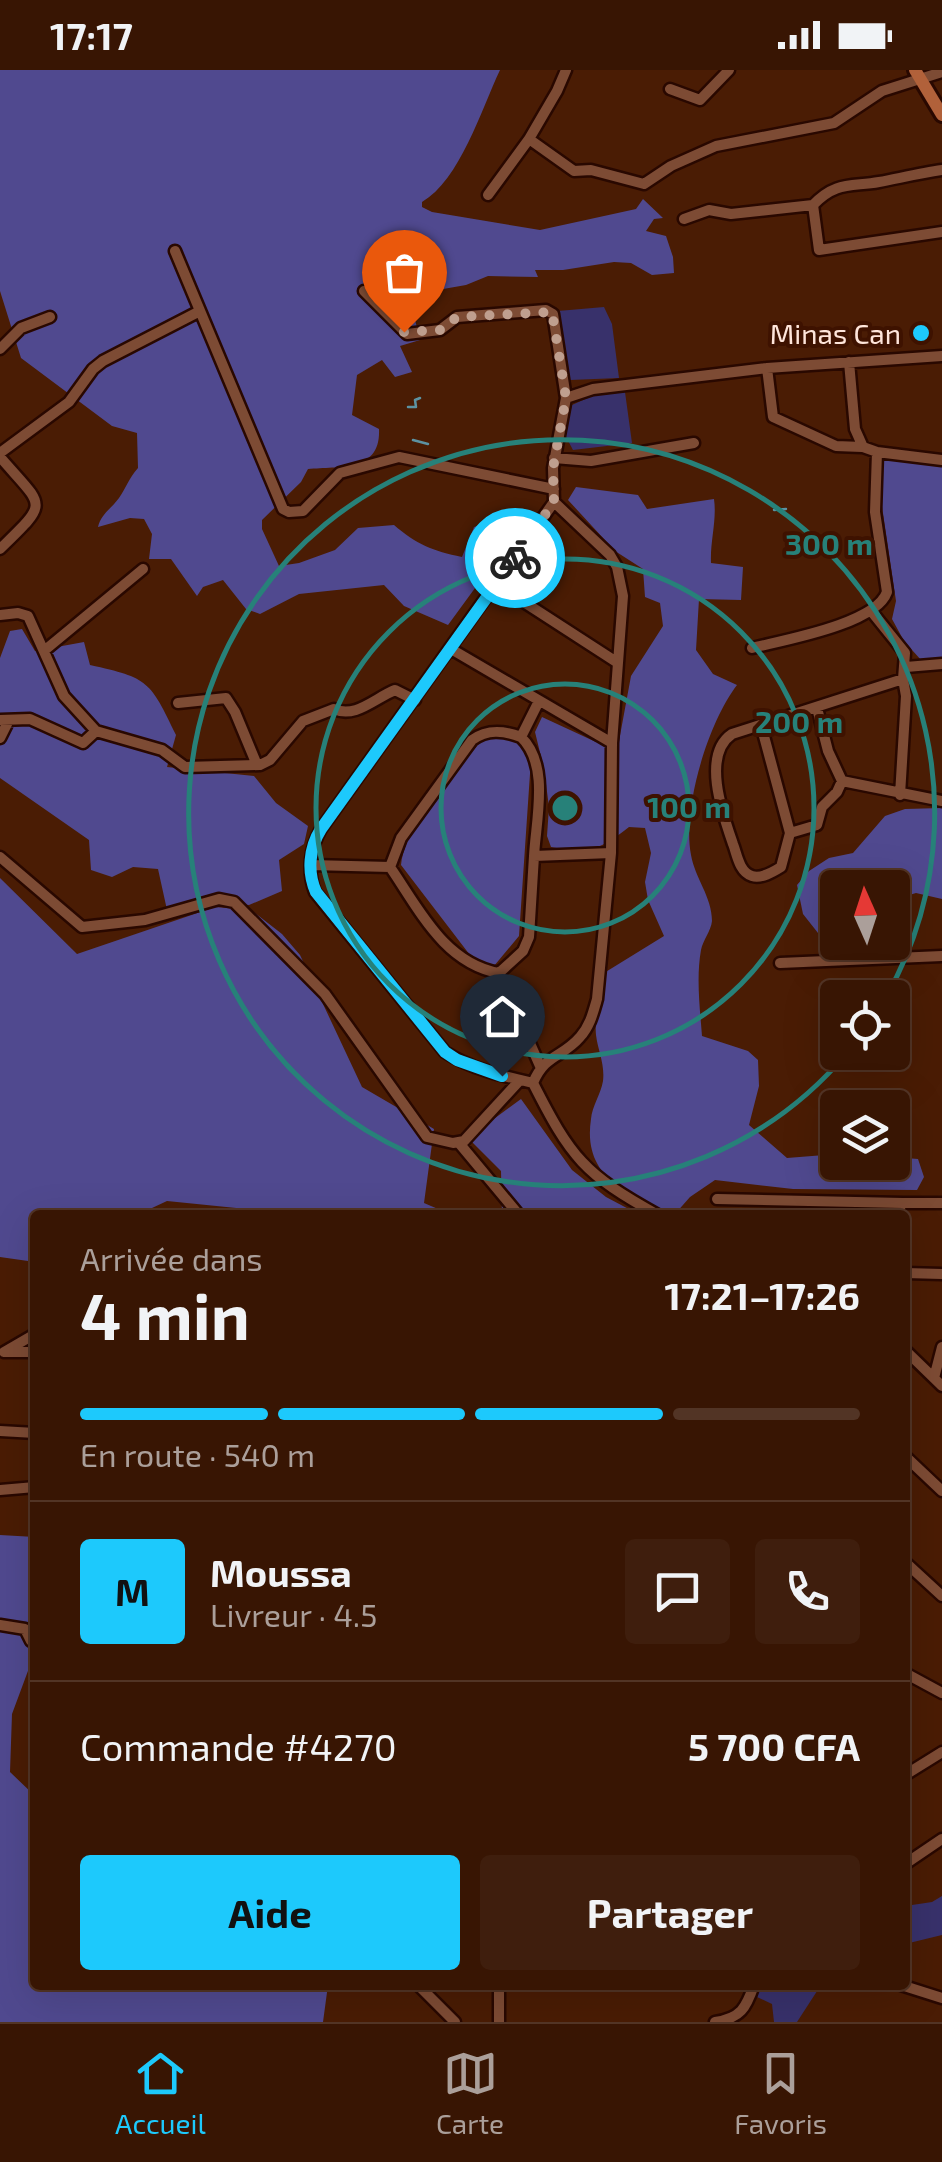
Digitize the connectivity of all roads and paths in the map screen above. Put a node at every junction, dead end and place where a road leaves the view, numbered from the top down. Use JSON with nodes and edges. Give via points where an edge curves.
{"nodes":[{"id":1,"x":566,"y":70,"type":"edge"},
{"id":2,"x":730,"y":70,"type":"edge"},
{"id":3,"x":942,"y":72,"type":"edge"},
{"id":4,"x":918,"y":74,"type":"edge"},
{"id":5,"x":670,"y":89,"type":"dead end"},
{"id":6,"x":942,"y":115,"type":"edge"},
{"id":7,"x":530,"y":139,"type":"junction"},
{"id":8,"x":942,"y":170,"type":"edge"},
{"id":9,"x":488,"y":195,"type":"dead end"},
{"id":10,"x":813,"y":204,"type":"junction"},
{"id":11,"x":684,"y":219,"type":"dead end"},
{"id":12,"x":942,"y":232,"type":"edge"},
{"id":13,"x":175,"y":251,"type":"dead end"},
{"id":14,"x":364,"y":291,"type":"dead end"},
{"id":15,"x":200,"y":312,"type":"junction"},
{"id":16,"x":50,"y":317,"type":"dead end"},
{"id":17,"x":0,"y":349,"type":"edge"},
{"id":18,"x":942,"y":356,"type":"edge"},
{"id":19,"x":848,"y":362,"type":"junction"},
{"id":20,"x":767,"y":368,"type":"junction"},
{"id":21,"x":566,"y":398,"type":"junction"},
{"id":22,"x":694,"y":442,"type":"dead end"},
{"id":23,"x":863,"y":447,"type":"junction"},
{"id":24,"x":877,"y":452,"type":"junction"},
{"id":25,"x":0,"y":455,"type":"edge"},
{"id":26,"x":554,"y":458,"type":"junction"},
{"id":27,"x":942,"y":460,"type":"edge"},
{"id":28,"x":554,"y":489,"type":"junction"},
{"id":29,"x":554,"y":502,"type":"junction"},
{"id":30,"x":0,"y":549,"type":"edge"},
{"id":31,"x":143,"y":569,"type":"dead end"},
{"id":32,"x":496,"y":584,"type":"junction"},
{"id":33,"x":872,"y":612,"type":"junction"},
{"id":34,"x":0,"y":615,"type":"edge"},
{"id":35,"x":752,"y":648,"type":"dead end"},
{"id":36,"x":451,"y":649,"type":"junction"},
{"id":37,"x":45,"y":650,"type":"junction"},
{"id":38,"x":618,"y":662,"type":"junction"},
{"id":39,"x":942,"y":664,"type":"edge"},
{"id":40,"x":906,"y":666,"type":"junction"},
{"id":41,"x":903,"y":679,"type":"junction"},
{"id":42,"x":415,"y":700,"type":"junction"},
{"id":43,"x":538,"y":701,"type":"junction"},
{"id":44,"x":178,"y":703,"type":"dead end"},
{"id":45,"x":817,"y":708,"type":"junction"},
{"id":46,"x":4,"y":721,"type":"edge"},
{"id":47,"x":761,"y":725,"type":"junction"},
{"id":48,"x":96,"y":731,"type":"junction"},
{"id":49,"x":520,"y":736,"type":"junction"},
{"id":50,"x":0,"y":738,"type":"edge"},
{"id":51,"x":612,"y":742,"type":"junction"},
{"id":52,"x":257,"y":766,"type":"junction"},
{"id":53,"x":842,"y":781,"type":"junction"},
{"id":54,"x":900,"y":795,"type":"junction"},
{"id":55,"x":942,"y":801,"type":"edge"},
{"id":56,"x":790,"y":833,"type":"junction"},
{"id":57,"x":611,"y":854,"type":"junction"},
{"id":58,"x":534,"y":856,"type":"junction"},
{"id":59,"x":0,"y":857,"type":"edge"},
{"id":60,"x":310,"y":865,"type":"junction"},
{"id":61,"x":390,"y":867,"type":"junction"},
{"id":62,"x":942,"y":956,"type":"edge"},
{"id":63,"x":780,"y":963,"type":"dead end"},
{"id":64,"x":499,"y":973,"type":"junction"},
{"id":65,"x":540,"y":1066,"type":"junction"},
{"id":66,"x":520,"y":1080,"type":"junction"},
{"id":67,"x":533,"y":1083,"type":"junction"},
{"id":68,"x":459,"y":1143,"type":"junction"},
{"id":69,"x":717,"y":1199,"type":"dead end"},
{"id":70,"x":942,"y":1203,"type":"edge"},
{"id":71,"x":515,"y":1210,"type":"edge"},
{"id":72,"x":649,"y":1210,"type":"edge"},
{"id":73,"x":910,"y":1273,"type":"edge"},
{"id":74,"x":942,"y":1274,"type":"edge"},
{"id":75,"x":30,"y":1337,"type":"edge"},
{"id":76,"x":942,"y":1348,"type":"edge"},
{"id":77,"x":2,"y":1352,"type":"edge"},
{"id":78,"x":30,"y":1352,"type":"edge"},
{"id":79,"x":910,"y":1355,"type":"edge"},
{"id":80,"x":938,"y":1382,"type":"edge"},
{"id":81,"x":0,"y":1431,"type":"edge"},
{"id":82,"x":30,"y":1432,"type":"edge"},
{"id":83,"x":910,"y":1461,"type":"edge"},
{"id":84,"x":30,"y":1487,"type":"edge"},
{"id":85,"x":0,"y":1490,"type":"edge"},
{"id":86,"x":942,"y":1492,"type":"edge"},
{"id":87,"x":911,"y":1571,"type":"edge"},
{"id":88,"x":942,"y":1596,"type":"edge"},
{"id":89,"x":0,"y":1625,"type":"edge"},
{"id":90,"x":30,"y":1639,"type":"edge"},
{"id":91,"x":910,"y":1678,"type":"edge"},
{"id":92,"x":942,"y":1693,"type":"edge"},
{"id":93,"x":942,"y":1752,"type":"edge"},
{"id":94,"x":910,"y":1772,"type":"edge"},
{"id":95,"x":942,"y":1839,"type":"edge"},
{"id":96,"x":910,"y":1861,"type":"edge"},
{"id":97,"x":910,"y":1988,"type":"edge"},
{"id":98,"x":423,"y":1990,"type":"edge"},
{"id":99,"x":499,"y":1990,"type":"edge"},
{"id":100,"x":752,"y":1990,"type":"edge"},
{"id":101,"x":942,"y":1998,"type":"edge"},
{"id":102,"x":456,"y":2022,"type":"edge"},
{"id":103,"x":499,"y":2022,"type":"edge"},
{"id":104,"x":715,"y":2022,"type":"edge"}],
"edges":[{"from":1,"to":7,"type":"street"},
{"from":2,"to":5,"type":"street","via":[[700,100]]},
{"from":3,"to":4,"type":"street"},
{"from":4,"to":6,"type":"main road"},
{"from":4,"to":7,"type":"street","via":[[834,122],[716,146],[644,184],[574,171]]},
{"from":7,"to":9,"type":"street"},
{"from":8,"to":10,"type":"street","via":[[845,183]]},
{"from":10,"to":11,"type":"street","via":[[731,214],[708,210]]},
{"from":10,"to":12,"type":"street","via":[[822,250]]},
{"from":13,"to":15,"type":"street"},
{"from":14,"to":21,"type":"street","via":[[408,334],[440,330],[457,317],[549,310]]},
{"from":15,"to":25,"type":"street","via":[[93,369],[69,402]]},
{"from":15,"to":28,"type":"street","via":[[278,504],[289,512],[303,511],[340,473],[400,457]]},
{"from":16,"to":17,"type":"street","via":[[21,328]]},
{"from":18,"to":19,"type":"street"},
{"from":19,"to":20,"type":"street"},
{"from":19,"to":23,"type":"street"},
{"from":20,"to":21,"type":"street"},
{"from":20,"to":23,"type":"street","via":[[774,416],[836,446]]},
{"from":21,"to":26,"type":"street"},
{"from":22,"to":26,"type":"street","via":[[592,462]]},
{"from":23,"to":24,"type":"street"},
{"from":24,"to":27,"type":"street"},
{"from":24,"to":33,"type":"street","via":[[886,592]]},
{"from":25,"to":30,"type":"street","via":[[36,506]]},
{"from":26,"to":28,"type":"street"},
{"from":28,"to":29,"type":"street"},
{"from":29,"to":32,"type":"street"},
{"from":29,"to":38,"type":"street","via":[[617,568],[623,596]]},
{"from":31,"to":37,"type":"street"},
{"from":32,"to":36,"type":"street"},
{"from":32,"to":38,"type":"street"},
{"from":33,"to":35,"type":"street"},
{"from":33,"to":40,"type":"street","via":[[904,653]]},
{"from":34,"to":37,"type":"street","via":[[26,614]]},
{"from":36,"to":42,"type":"street"},
{"from":36,"to":43,"type":"street"},
{"from":37,"to":48,"type":"street","via":[[68,704]]},
{"from":38,"to":51,"type":"street"},
{"from":39,"to":40,"type":"street"},
{"from":40,"to":41,"type":"street"},
{"from":41,"to":45,"type":"street"},
{"from":41,"to":54,"type":"street"},
{"from":42,"to":52,"type":"street","via":[[394,690],[360,710],[334,709],[303,721]]},
{"from":42,"to":60,"type":"street","via":[[321,829]]},
{"from":43,"to":49,"type":"street"},
{"from":43,"to":51,"type":"street"},
{"from":44,"to":52,"type":"street","via":[[226,698]]},
{"from":45,"to":47,"type":"street"},
{"from":45,"to":53,"type":"street"},
{"from":46,"to":48,"type":"street","via":[[30,720],[83,743]]},
{"from":46,"to":50,"type":"street"},
{"from":47,"to":56,"type":"street"},
{"from":47,"to":56,"type":"street","via":[[722,742],[716,774],[720,808],[751,876],[781,867]]},
{"from":48,"to":52,"type":"street","via":[[162,750],[185,767]]},
{"from":49,"to":58,"type":"street","via":[[538,773]]},
{"from":49,"to":61,"type":"street","via":[[495,731],[472,740],[400,838]]},
{"from":51,"to":57,"type":"street"},
{"from":53,"to":54,"type":"street"},
{"from":53,"to":56,"type":"street","via":[[817,825]]},
{"from":54,"to":55,"type":"street"},
{"from":57,"to":58,"type":"street"},
{"from":57,"to":65,"type":"street","via":[[590,1022],[580,1039]]},
{"from":58,"to":64,"type":"street","via":[[530,938]]},
{"from":59,"to":68,"type":"street","via":[[82,927],[145,920],[219,899],[234,902],[325,994],[422,1134]]},
{"from":60,"to":61,"type":"street"},
{"from":60,"to":66,"type":"street","via":[[316,892],[445,1052]]},
{"from":61,"to":64,"type":"street","via":[[450,951]]},
{"from":62,"to":63,"type":"street"},
{"from":64,"to":65,"type":"street"},
{"from":65,"to":67,"type":"street"},
{"from":66,"to":67,"type":"street"},
{"from":66,"to":68,"type":"street"},
{"from":67,"to":72,"type":"street","via":[[587,1170]]},
{"from":68,"to":71,"type":"street"},
{"from":69,"to":70,"type":"street"},
{"from":73,"to":74,"type":"street"},
{"from":75,"to":77,"type":"street"},
{"from":76,"to":80,"type":"street"},
{"from":77,"to":78,"type":"street"},
{"from":79,"to":80,"type":"street"},
{"from":81,"to":82,"type":"street"},
{"from":83,"to":86,"type":"street"},
{"from":84,"to":85,"type":"street"},
{"from":87,"to":88,"type":"street"},
{"from":89,"to":90,"type":"street","via":[[26,1630]]},
{"from":91,"to":92,"type":"street"},
{"from":93,"to":94,"type":"street"},
{"from":95,"to":96,"type":"street"},
{"from":97,"to":101,"type":"street"},
{"from":98,"to":102,"type":"street"},
{"from":99,"to":103,"type":"street"},
{"from":100,"to":104,"type":"street","via":[[739,2016]]}]}
